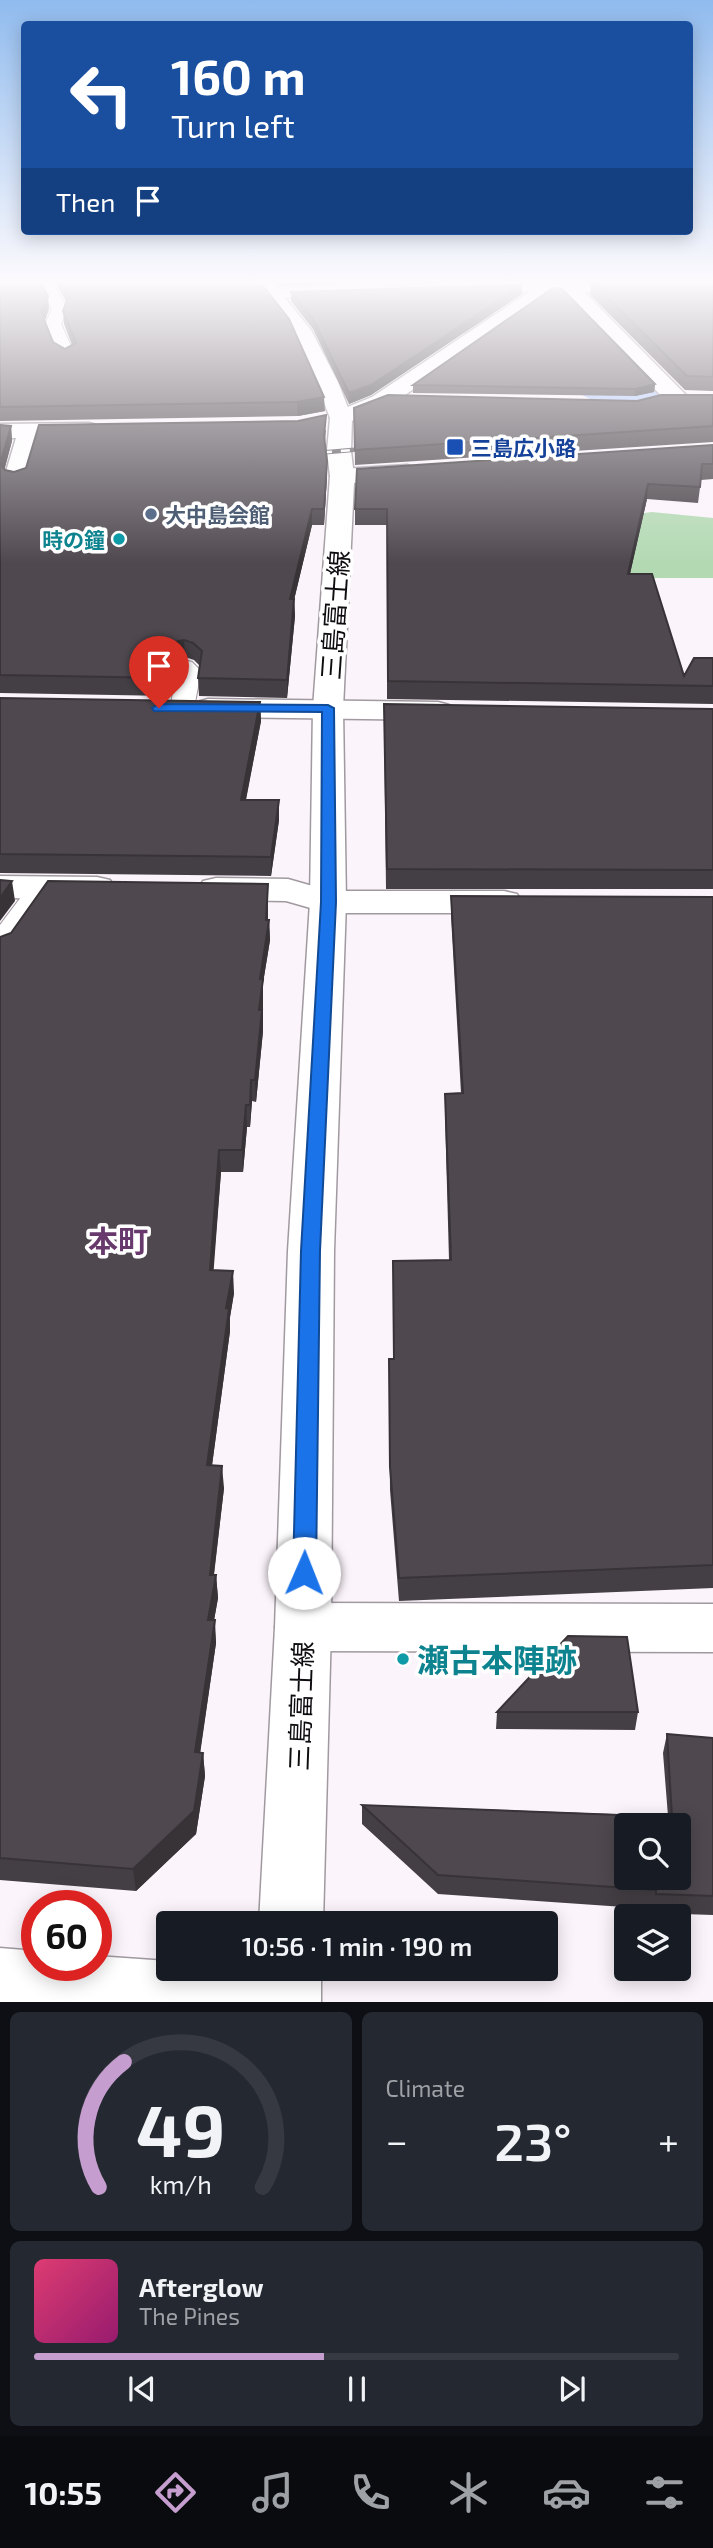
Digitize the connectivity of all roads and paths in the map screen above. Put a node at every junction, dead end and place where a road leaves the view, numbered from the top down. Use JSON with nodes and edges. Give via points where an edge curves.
{"nodes":[{"id":1,"x":324,"y":375,"type":"edge"},
{"id":2,"x":421,"y":375,"type":"edge"},
{"id":3,"x":637,"y":375,"type":"edge"},
{"id":4,"x":701,"y":400,"type":"edge"},
{"id":5,"x":380,"y":402,"type":"junction"},
{"id":6,"x":417,"y":403,"type":"edge"},
{"id":7,"x":662,"y":404,"type":"junction"},
{"id":8,"x":341,"y":418,"type":"junction"},
{"id":9,"x":688,"y":421,"type":"edge"},
{"id":10,"x":316,"y":424,"type":"edge"},
{"id":11,"x":105,"y":430,"type":"edge"},
{"id":12,"x":0,"y":431,"type":"edge"},
{"id":13,"x":29,"y":431,"type":"junction"},
{"id":14,"x":424,"y":470,"type":"edge"},
{"id":15,"x":342,"y":476,"type":"junction"},
{"id":16,"x":16,"y":478,"type":"edge"},
{"id":17,"x":184,"y":667,"type":"edge"},
{"id":18,"x":169,"y":708,"type":"joint"},
{"id":19,"x":328,"y":708,"type":"junction"},
{"id":20,"x":466,"y":711,"type":"edge"},
{"id":21,"x":0,"y":887,"type":"edge"},
{"id":22,"x":43,"y":887,"type":"junction"},
{"id":23,"x":125,"y":888,"type":"edge"},
{"id":24,"x":179,"y":889,"type":"edge"},
{"id":25,"x":328,"y":902,"type":"junction"},
{"id":26,"x":534,"y":902,"type":"edge"},
{"id":27,"x":0,"y":946,"type":"edge"},
{"id":28,"x":303,"y":1627,"type":"junction"},
{"id":29,"x":713,"y":1629,"type":"edge"},
{"id":30,"x":291,"y":1911,"type":"edge"},
{"id":31,"x":0,"y":1981,"type":"edge"},
{"id":32,"x":289,"y":1981,"type":"edge"},
{"id":33,"x":278,"y":2002,"type":"edge"},
{"id":34,"x":288,"y":2002,"type":"edge"}],
"edges":[{"from":1,"to":8,"type":"street"},
{"from":2,"to":5,"type":"street"},
{"from":3,"to":7,"type":"street"},
{"from":4,"to":7,"type":"street"},
{"from":5,"to":6,"type":"street"},
{"from":5,"to":8,"type":"street"},
{"from":7,"to":9,"type":"street"},
{"from":8,"to":10,"type":"street"},
{"from":8,"to":15,"type":"street","name":"三島富士線"},
{"from":11,"to":13,"type":"street"},
{"from":12,"to":13,"type":"street"},
{"from":13,"to":16,"type":"street"},
{"from":14,"to":15,"type":"street"},
{"from":15,"to":19,"type":"street","name":"三島富士線"},
{"from":17,"to":18,"type":"lane","via":[[189,671]]},
{"from":18,"to":19,"type":"street"},
{"from":19,"to":20,"type":"street"},
{"from":19,"to":25,"type":"street","name":"三島富士線"},
{"from":21,"to":22,"type":"street"},
{"from":22,"to":23,"type":"street"},
{"from":22,"to":27,"type":"lane"},
{"from":24,"to":25,"type":"street","via":[[288,890]]},
{"from":25,"to":26,"type":"street"},
{"from":25,"to":28,"type":"street","name":"三島富士線","via":[[311,1251]]},
{"from":28,"to":29,"type":"street"},
{"from":28,"to":30,"type":"street","name":"三島富士線"},
{"from":31,"to":33,"type":"street"},
{"from":32,"to":34,"type":"street"}]}
